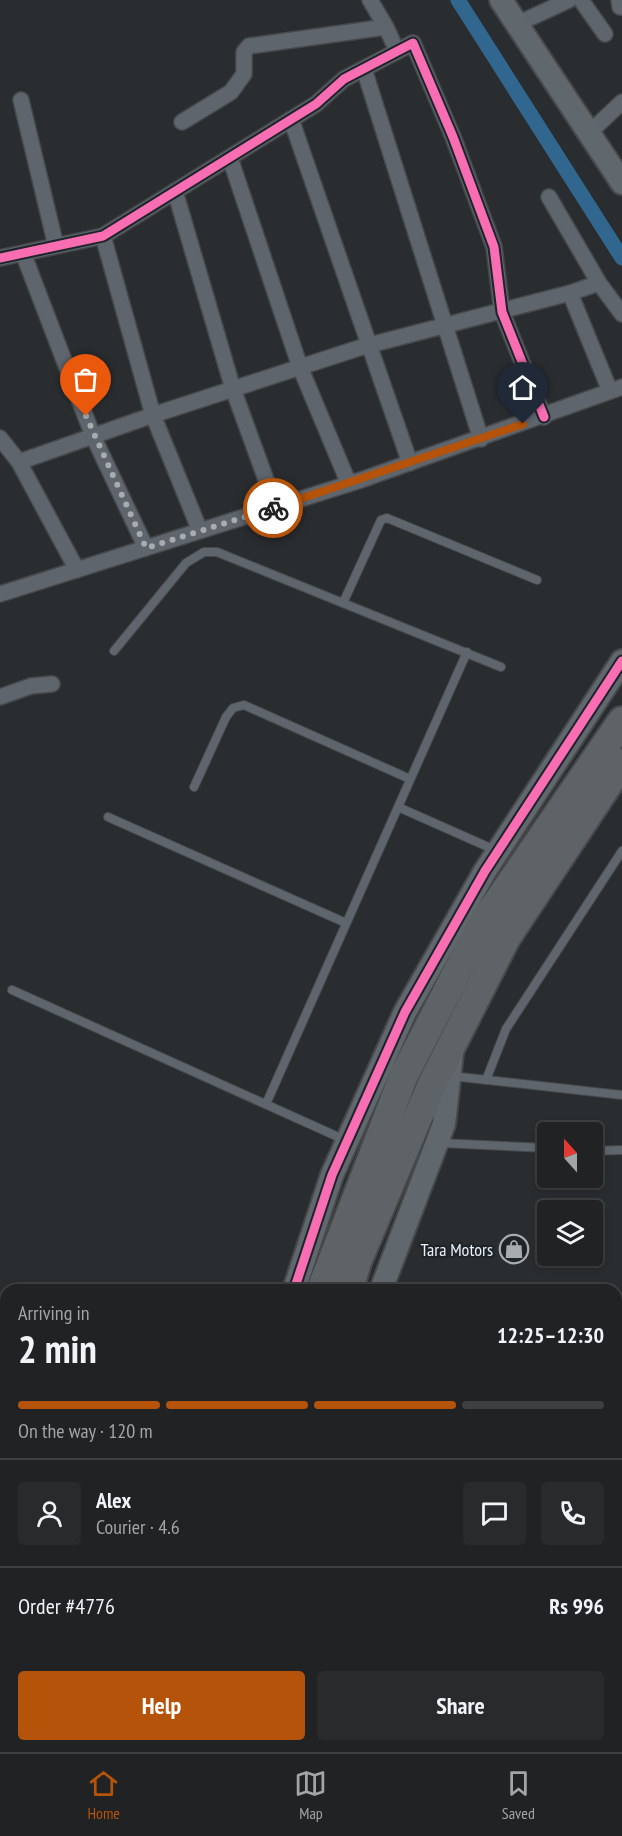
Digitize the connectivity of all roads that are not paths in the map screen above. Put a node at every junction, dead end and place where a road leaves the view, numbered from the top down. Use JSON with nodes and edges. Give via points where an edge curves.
{"nodes":[{"id":1,"x":370,"y":0,"type":"edge"},
{"id":2,"x":501,"y":0,"type":"edge"},
{"id":3,"x":569,"y":0,"type":"edge"},
{"id":4,"x":580,"y":0,"type":"edge"},
{"id":5,"x":517,"y":24,"type":"junction"},
{"id":6,"x":386,"y":27,"type":"junction"},
{"id":7,"x":605,"y":34,"type":"dead end"},
{"id":8,"x":397,"y":51,"type":"junction"},
{"id":9,"x":364,"y":69,"type":"junction"},
{"id":10,"x":21,"y":100,"type":"dead end"},
{"id":11,"x":622,"y":102,"type":"edge"},
{"id":12,"x":291,"y":119,"type":"junction"},
{"id":13,"x":182,"y":122,"type":"dead end"},
{"id":14,"x":589,"y":133,"type":"junction"},
{"id":15,"x":230,"y":158,"type":"junction"},
{"id":16,"x":622,"y":183,"type":"edge"},
{"id":17,"x":175,"y":191,"type":"junction"},
{"id":18,"x":549,"y":196,"type":"dead end"},
{"id":19,"x":103,"y":236,"type":"junction"},
{"id":20,"x":56,"y":246,"type":"junction"},
{"id":21,"x":23,"y":253,"type":"junction"},
{"id":22,"x":0,"y":258,"type":"edge"},
{"id":23,"x":599,"y":283,"type":"junction"},
{"id":24,"x":570,"y":293,"type":"junction"},
{"id":25,"x":502,"y":312,"type":"junction"},
{"id":26,"x":622,"y":314,"type":"edge"},
{"id":27,"x":443,"y":326,"type":"junction"},
{"id":28,"x":371,"y":345,"type":"junction"},
{"id":29,"x":300,"y":367,"type":"junction"},
{"id":30,"x":233,"y":389,"type":"junction"},
{"id":31,"x":616,"y":389,"type":"edge"},
{"id":32,"x":153,"y":415,"type":"junction"},
{"id":33,"x":544,"y":417,"type":"junction"},
{"id":34,"x":93,"y":436,"type":"junction"},
{"id":35,"x":0,"y":438,"type":"edge"},
{"id":36,"x":481,"y":439,"type":"junction"},
{"id":37,"x":19,"y":462,"type":"junction"},
{"id":38,"x":410,"y":463,"type":"junction"},
{"id":39,"x":349,"y":484,"type":"junction"},
{"id":40,"x":276,"y":507,"type":"junction"},
{"id":41,"x":200,"y":531,"type":"junction"},
{"id":42,"x":146,"y":548,"type":"junction"},
{"id":43,"x":77,"y":570,"type":"junction"},
{"id":44,"x":537,"y":580,"type":"dead end"},
{"id":45,"x":0,"y":594,"type":"edge"},
{"id":46,"x":343,"y":603,"type":"junction"},
{"id":47,"x":114,"y":651,"type":"dead end"},
{"id":48,"x":467,"y":652,"type":"junction"},
{"id":49,"x":622,"y":661,"type":"edge"},
{"id":50,"x":501,"y":667,"type":"dead end"},
{"id":51,"x":52,"y":684,"type":"dead end"},
{"id":52,"x":0,"y":697,"type":"edge"},
{"id":53,"x":622,"y":721,"type":"edge"},
{"id":54,"x":622,"y":763,"type":"edge"},
{"id":55,"x":410,"y":779,"type":"junction"},
{"id":56,"x":194,"y":787,"type":"dead end"},
{"id":57,"x":398,"y":807,"type":"junction"},
{"id":58,"x":108,"y":817,"type":"dead end"},
{"id":59,"x":622,"y":851,"type":"edge"},
{"id":60,"x":498,"y":852,"type":"junction"},
{"id":61,"x":346,"y":923,"type":"junction"},
{"id":62,"x":12,"y":990,"type":"dead end"},
{"id":63,"x":453,"y":1042,"type":"junction"},
{"id":64,"x":449,"y":1076,"type":"junction"},
{"id":65,"x":486,"y":1080,"type":"junction"},
{"id":66,"x":622,"y":1095,"type":"edge"},
{"id":67,"x":266,"y":1104,"type":"junction"},
{"id":68,"x":347,"y":1141,"type":"junction"},
{"id":69,"x":437,"y":1143,"type":"junction"},
{"id":70,"x":537,"y":1148,"type":"edge"},
{"id":71,"x":603,"y":1150,"type":"edge"},
{"id":72,"x":622,"y":1150,"type":"edge"},
{"id":73,"x":296,"y":1284,"type":"edge"},
{"id":74,"x":323,"y":1284,"type":"edge"},
{"id":75,"x":351,"y":1284,"type":"edge"},
{"id":76,"x":383,"y":1284,"type":"edge"}],
"edges":[{"from":1,"to":6,"type":"street"},
{"from":2,"to":5,"type":"street"},
{"from":3,"to":5,"type":"street"},
{"from":4,"to":7,"type":"street"},
{"from":5,"to":14,"type":"street"},
{"from":6,"to":8,"type":"street"},
{"from":6,"to":13,"type":"street","via":[[249,46],[244,52],[244,74],[231,92]]},
{"from":8,"to":9,"type":"street"},
{"from":8,"to":25,"type":"street","via":[[413,43],[453,137],[494,247]]},
{"from":9,"to":12,"type":"street","via":[[344,79],[316,104]]},
{"from":9,"to":27,"type":"street"},
{"from":10,"to":20,"type":"street"},
{"from":11,"to":14,"type":"street"},
{"from":12,"to":15,"type":"street"},
{"from":12,"to":28,"type":"street"},
{"from":14,"to":16,"type":"street"},
{"from":15,"to":17,"type":"street"},
{"from":15,"to":29,"type":"street"},
{"from":17,"to":19,"type":"street"},
{"from":17,"to":30,"type":"street"},
{"from":18,"to":23,"type":"street"},
{"from":19,"to":20,"type":"street"},
{"from":19,"to":32,"type":"street"},
{"from":20,"to":21,"type":"street"},
{"from":21,"to":22,"type":"street"},
{"from":21,"to":34,"type":"street"},
{"from":23,"to":24,"type":"street"},
{"from":23,"to":26,"type":"street"},
{"from":24,"to":25,"type":"street"},
{"from":24,"to":31,"type":"street"},
{"from":25,"to":27,"type":"street"},
{"from":25,"to":33,"type":"street"},
{"from":27,"to":28,"type":"street"},
{"from":27,"to":36,"type":"street"},
{"from":28,"to":29,"type":"street"},
{"from":28,"to":38,"type":"street"},
{"from":29,"to":30,"type":"street"},
{"from":29,"to":39,"type":"street"},
{"from":30,"to":32,"type":"street"},
{"from":30,"to":40,"type":"street"},
{"from":31,"to":33,"type":"street"},
{"from":32,"to":34,"type":"street"},
{"from":32,"to":41,"type":"street"},
{"from":33,"to":36,"type":"street"},
{"from":34,"to":37,"type":"street"},
{"from":34,"to":42,"type":"street"},
{"from":35,"to":37,"type":"street"},
{"from":36,"to":38,"type":"street"},
{"from":37,"to":43,"type":"street"},
{"from":38,"to":39,"type":"street"},
{"from":39,"to":40,"type":"street"},
{"from":40,"to":41,"type":"street"},
{"from":41,"to":42,"type":"street"},
{"from":42,"to":43,"type":"street"},
{"from":43,"to":45,"type":"street"},
{"from":44,"to":46,"type":"lane","via":[[387,518],[381,520]]},
{"from":46,"to":47,"type":"lane","via":[[227,555],[204,552],[186,563]]},
{"from":46,"to":48,"type":"lane"},
{"from":48,"to":50,"type":"lane"},
{"from":48,"to":55,"type":"lane"},
{"from":49,"to":60,"type":"street"},
{"from":51,"to":52,"type":"street","via":[[31,686]]},
{"from":53,"to":74,"type":"highway","via":[[481,926],[404,1075]]},
{"from":54,"to":63,"type":"highway","via":[[506,938]]},
{"from":55,"to":56,"type":"lane","via":[[244,705],[233,708],[226,717]]},
{"from":55,"to":57,"type":"lane"},
{"from":57,"to":60,"type":"lane"},
{"from":57,"to":61,"type":"lane"},
{"from":58,"to":61,"type":"lane"},
{"from":59,"to":65,"type":"lane","via":[[506,1029]]},
{"from":60,"to":68,"type":"street","via":[[405,1012]]},
{"from":61,"to":67,"type":"lane"},
{"from":62,"to":67,"type":"lane"},
{"from":63,"to":64,"type":"street"},
{"from":63,"to":75,"type":"highway"},
{"from":64,"to":65,"type":"lane"},
{"from":64,"to":69,"type":"street","via":[[444,1124]]},
{"from":65,"to":66,"type":"lane"},
{"from":67,"to":68,"type":"lane"},
{"from":68,"to":73,"type":"street"},
{"from":69,"to":70,"type":"lane"},
{"from":69,"to":76,"type":"street"},
{"from":71,"to":72,"type":"lane"}]}
